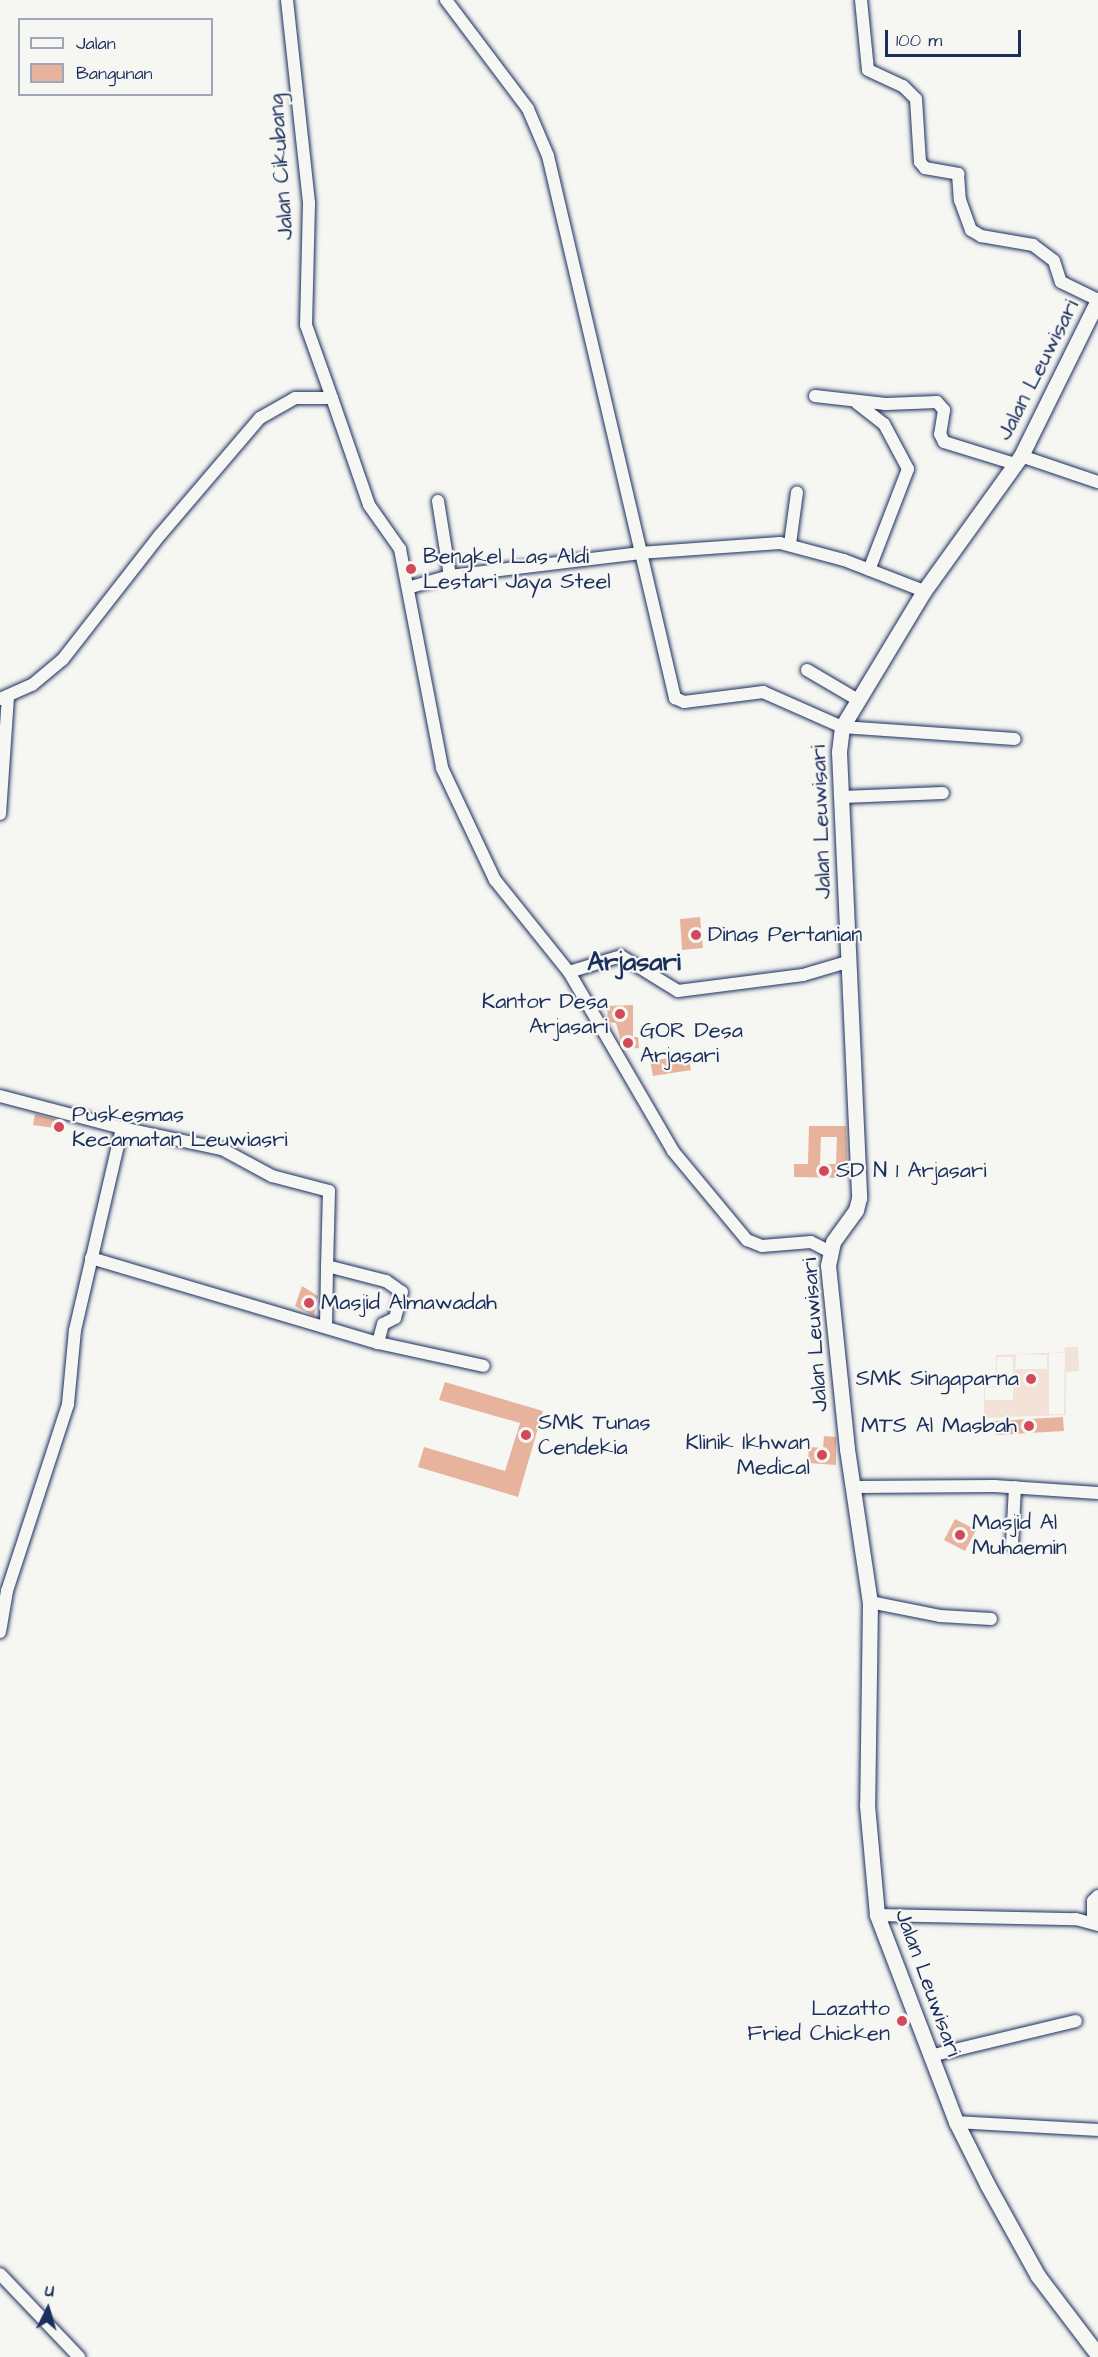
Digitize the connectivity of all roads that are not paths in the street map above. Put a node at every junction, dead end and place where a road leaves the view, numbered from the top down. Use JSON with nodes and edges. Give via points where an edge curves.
{"nodes":[{"id":1,"x":287,"y":0,"type":"edge"},
{"id":2,"x":446,"y":0,"type":"edge"},
{"id":3,"x":861,"y":0,"type":"edge"},
{"id":4,"x":1098,"y":300,"type":"edge"},
{"id":5,"x":815,"y":396,"type":"dead end"},
{"id":6,"x":332,"y":398,"type":"junction"},
{"id":7,"x":856,"y":402,"type":"junction"},
{"id":8,"x":1018,"y":460,"type":"junction"},
{"id":9,"x":1098,"y":482,"type":"edge"},
{"id":10,"x":797,"y":492,"type":"dead end"},
{"id":11,"x":438,"y":501,"type":"dead end"},
{"id":12,"x":790,"y":544,"type":"junction"},
{"id":13,"x":639,"y":553,"type":"junction"},
{"id":14,"x":869,"y":570,"type":"junction"},
{"id":15,"x":450,"y":576,"type":"junction"},
{"id":16,"x":411,"y":587,"type":"junction"},
{"id":17,"x":924,"y":591,"type":"junction"},
{"id":18,"x":807,"y":670,"type":"dead end"},
{"id":19,"x":4,"y":699,"type":"edge"},
{"id":20,"x":858,"y":700,"type":"junction"},
{"id":21,"x":842,"y":727,"type":"junction"},
{"id":22,"x":1015,"y":740,"type":"dead end"},
{"id":23,"x":943,"y":793,"type":"dead end"},
{"id":24,"x":842,"y":797,"type":"junction"},
{"id":25,"x":0,"y":814,"type":"edge"},
{"id":26,"x":847,"y":962,"type":"junction"},
{"id":27,"x":569,"y":972,"type":"junction"},
{"id":28,"x":0,"y":1096,"type":"edge"},
{"id":29,"x":122,"y":1128,"type":"junction"},
{"id":30,"x":829,"y":1251,"type":"junction"},
{"id":31,"x":91,"y":1258,"type":"junction"},
{"id":32,"x":327,"y":1266,"type":"junction"},
{"id":33,"x":326,"y":1326,"type":"junction"},
{"id":34,"x":378,"y":1343,"type":"junction"},
{"id":35,"x":484,"y":1366,"type":"dead end"},
{"id":36,"x":855,"y":1486,"type":"junction"},
{"id":37,"x":1015,"y":1487,"type":"junction"},
{"id":38,"x":1098,"y":1493,"type":"edge"},
{"id":39,"x":1012,"y":1544,"type":"dead end"},
{"id":40,"x":870,"y":1602,"type":"junction"},
{"id":41,"x":991,"y":1619,"type":"dead end"},
{"id":42,"x":0,"y":1632,"type":"edge"},
{"id":43,"x":1098,"y":1896,"type":"edge"},
{"id":44,"x":877,"y":1915,"type":"junction"},
{"id":45,"x":1095,"y":1924,"type":"edge"},
{"id":46,"x":1076,"y":2021,"type":"dead end"},
{"id":47,"x":930,"y":2056,"type":"junction"},
{"id":48,"x":956,"y":2122,"type":"junction"},
{"id":49,"x":1098,"y":2130,"type":"edge"},
{"id":50,"x":0,"y":2274,"type":"edge"},
{"id":51,"x":1098,"y":2355,"type":"edge"},
{"id":52,"x":79,"y":2357,"type":"edge"}],
"edges":[{"from":1,"to":6,"type":"street","name":"Jalan Cikubang","via":[[309,203],[305,316]]},
{"from":2,"to":13,"type":"street","via":[[528,109],[548,156]]},
{"from":3,"to":4,"type":"street","via":[[868,70],[903,86],[916,99],[921,165],[958,174],[960,200],[971,230],[981,237],[1033,245],[1054,261],[1061,282]]},
{"from":4,"to":8,"type":"main road","name":"Jalan Leuwisari"},
{"from":5,"to":7,"type":"street"},
{"from":6,"to":16,"type":"street","name":"Jalan Cikubang","via":[[369,505],[400,549]]},
{"from":6,"to":19,"type":"street","via":[[295,398],[260,418],[160,535],[78,643],[40,680]]},
{"from":7,"to":8,"type":"street","via":[[937,402],[944,410],[940,434],[944,442]]},
{"from":7,"to":14,"type":"street","via":[[884,424],[908,469]]},
{"from":8,"to":9,"type":"street"},
{"from":8,"to":17,"type":"main road","name":"Jalan Leuwisari"},
{"from":10,"to":12,"type":"street"},
{"from":11,"to":15,"type":"street"},
{"from":12,"to":13,"type":"street","via":[[738,543]]},
{"from":12,"to":14,"type":"street"},
{"from":13,"to":15,"type":"street"},
{"from":13,"to":21,"type":"street","via":[[678,701],[762,692]]},
{"from":14,"to":17,"type":"street"},
{"from":15,"to":16,"type":"street"},
{"from":16,"to":27,"type":"street","name":"Jalan Cikubang","via":[[447,783],[495,880]]},
{"from":17,"to":20,"type":"main road","name":"Jalan Leuwisari"},
{"from":18,"to":20,"type":"street"},
{"from":19,"to":25,"type":"street"},
{"from":20,"to":21,"type":"main road","name":"Jalan Leuwisari"},
{"from":21,"to":22,"type":"street"},
{"from":21,"to":24,"type":"main road","name":"Jalan Leuwisari","via":[[838,746]]},
{"from":23,"to":24,"type":"street"},
{"from":24,"to":26,"type":"main road","name":"Jalan Leuwisari"},
{"from":26,"to":27,"type":"street","via":[[803,975],[678,991],[621,956]]},
{"from":26,"to":30,"type":"main road","name":"Jalan Leuwisari","via":[[858,1205]]},
{"from":27,"to":30,"type":"street","name":"Jalan Cikubang","via":[[673,1151],[747,1240],[762,1246],[811,1242]]},
{"from":28,"to":29,"type":"street"},
{"from":29,"to":31,"type":"street"},
{"from":29,"to":32,"type":"street","via":[[222,1149],[272,1176],[329,1191]]},
{"from":30,"to":36,"type":"main road","name":"Jalan Leuwisari","via":[[836,1356]]},
{"from":31,"to":33,"type":"street"},
{"from":31,"to":42,"type":"street","via":[[75,1330],[68,1404],[7,1591]]},
{"from":32,"to":33,"type":"street"},
{"from":32,"to":34,"type":"street","via":[[386,1281],[402,1292],[395,1318],[383,1324]]},
{"from":33,"to":34,"type":"street"},
{"from":34,"to":35,"type":"street"},
{"from":36,"to":37,"type":"street"},
{"from":36,"to":40,"type":"main road","name":"Jalan Leuwisari"},
{"from":37,"to":38,"type":"street"},
{"from":37,"to":39,"type":"street"},
{"from":40,"to":41,"type":"street","via":[[940,1616]]},
{"from":40,"to":44,"type":"main road","name":"Jalan Leuwisari","via":[[867,1805]]},
{"from":43,"to":45,"type":"street","via":[[1093,1901]]},
{"from":44,"to":45,"type":"street"},
{"from":44,"to":47,"type":"main road","name":"Jalan Leuwisari"},
{"from":46,"to":47,"type":"street"},
{"from":47,"to":48,"type":"main road","name":"Jalan Leuwisari"},
{"from":48,"to":49,"type":"street"},
{"from":48,"to":51,"type":"main road","name":"Jalan Leuwisari","via":[[1038,2276]]},
{"from":50,"to":52,"type":"street"}]}
